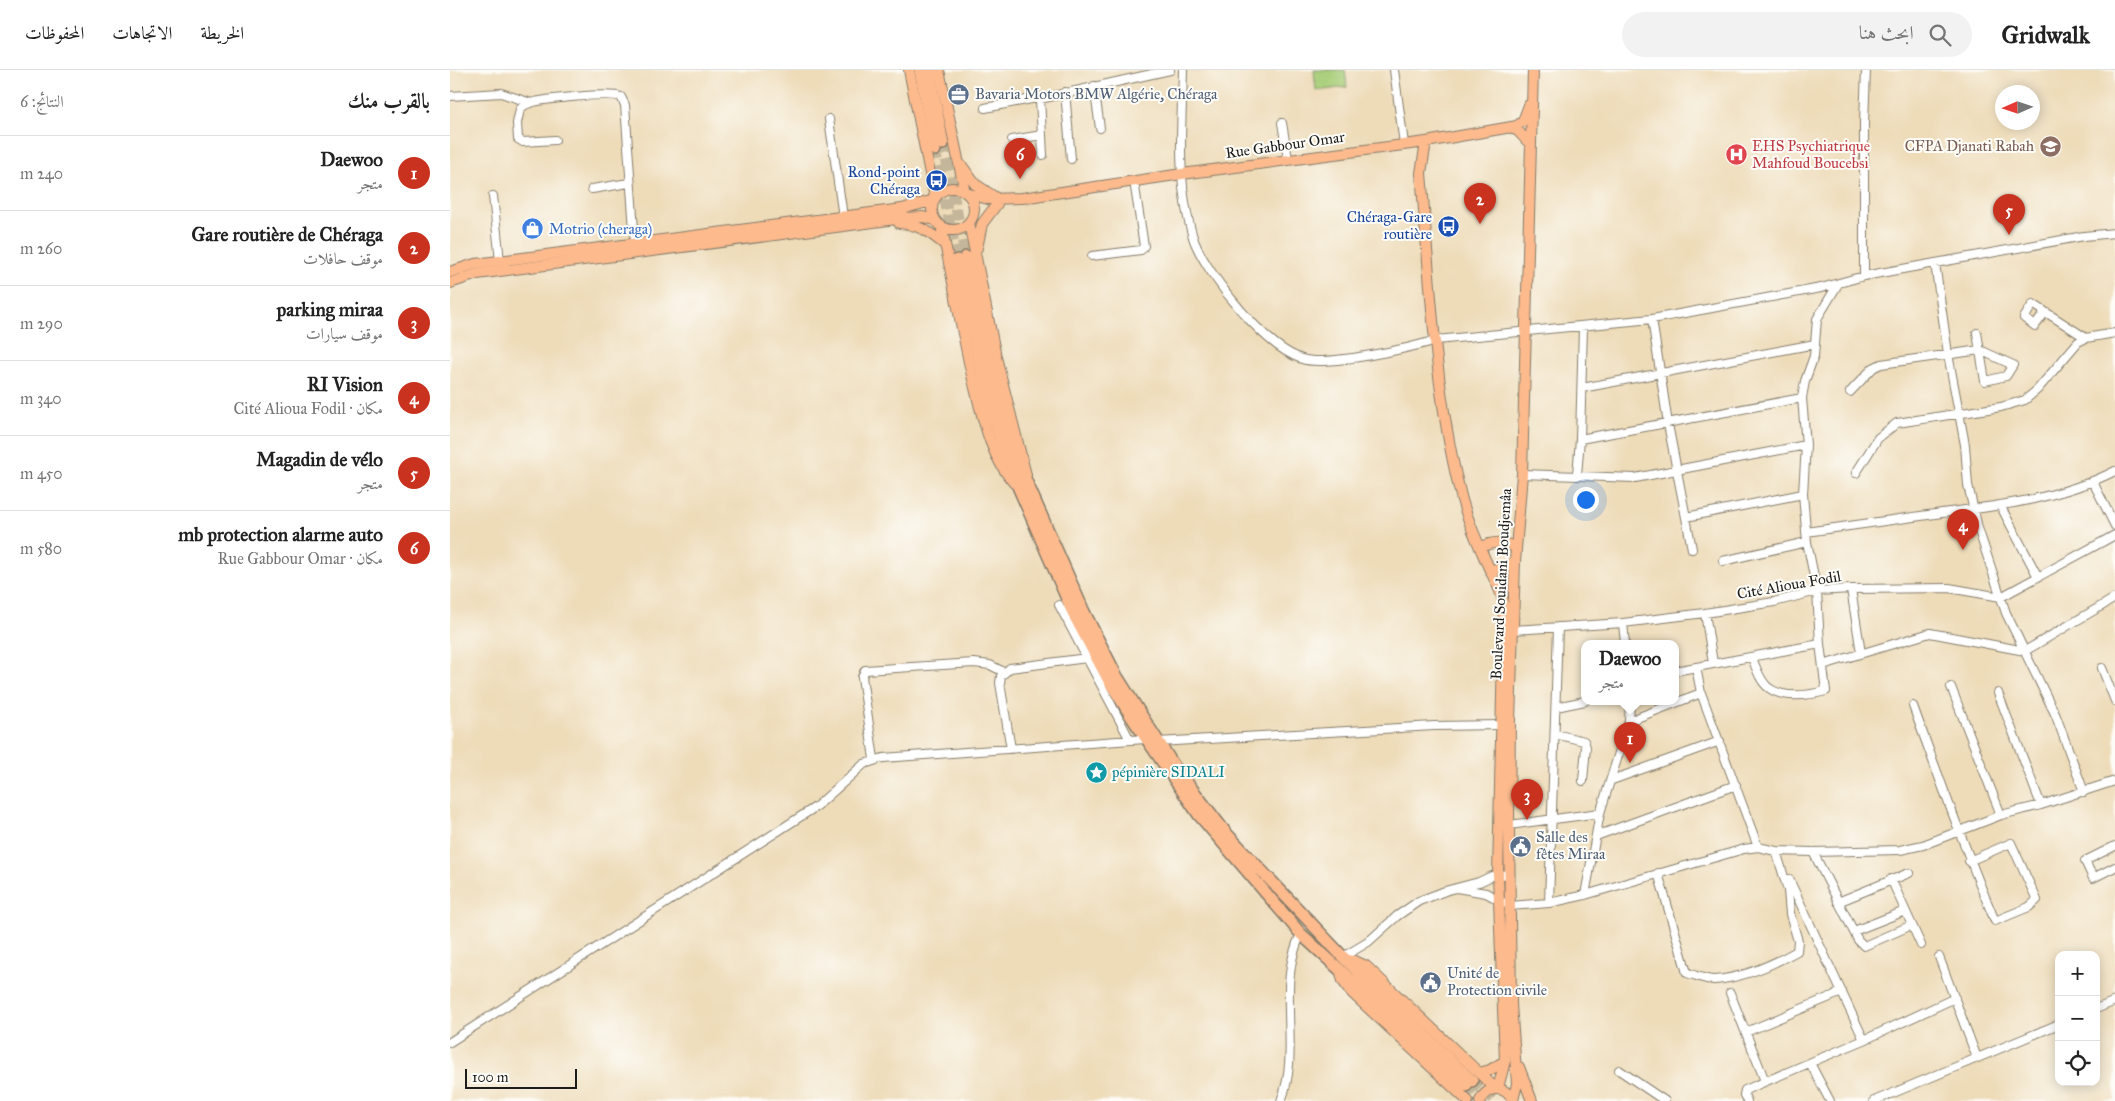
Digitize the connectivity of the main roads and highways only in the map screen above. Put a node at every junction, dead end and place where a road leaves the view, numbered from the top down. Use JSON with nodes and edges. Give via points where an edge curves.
{"nodes":[{"id":1,"x":909,"y":70,"type":"edge"},
{"id":2,"x":920,"y":70,"type":"edge"},
{"id":3,"x":930,"y":70,"type":"edge"},
{"id":4,"x":939,"y":70,"type":"edge"},
{"id":5,"x":1533,"y":70,"type":"edge"},
{"id":6,"x":1532,"y":94,"type":"junction"},
{"id":7,"x":1511,"y":128,"type":"junction"},
{"id":8,"x":1426,"y":142,"type":"junction"},
{"id":9,"x":1531,"y":145,"type":"junction"},
{"id":10,"x":958,"y":160,"type":"junction"},
{"id":11,"x":965,"y":192,"type":"junction"},
{"id":12,"x":934,"y":199,"type":"junction"},
{"id":13,"x":997,"y":201,"type":"junction"},
{"id":14,"x":971,"y":220,"type":"junction"},
{"id":15,"x":876,"y":222,"type":"junction"},
{"id":16,"x":938,"y":223,"type":"junction"},
{"id":17,"x":945,"y":245,"type":"junction"},
{"id":18,"x":966,"y":257,"type":"junction"},
{"id":19,"x":452,"y":275,"type":"edge"},
{"id":20,"x":1023,"y":486,"type":"junction"},
{"id":21,"x":1480,"y":548,"type":"junction"},
{"id":22,"x":1516,"y":548,"type":"junction"},
{"id":23,"x":1515,"y":562,"type":"junction"},
{"id":24,"x":1490,"y":570,"type":"junction"},
{"id":25,"x":1343,"y":962,"type":"junction"},
{"id":26,"x":1510,"y":1060,"type":"junction"},
{"id":27,"x":1472,"y":1080,"type":"junction"},
{"id":28,"x":1496,"y":1088,"type":"junction"},
{"id":29,"x":1513,"y":1100,"type":"edge"},
{"id":30,"x":1468,"y":1101,"type":"edge"},
{"id":31,"x":1480,"y":1101,"type":"edge"},
{"id":32,"x":1532,"y":1101,"type":"edge"}],
"edges":[{"from":1,"to":12,"type":"main road"},
{"from":2,"to":3,"type":"highway","via":[[939,147]]},
{"from":4,"to":10,"type":"main road"},
{"from":5,"to":6,"type":"main road","name":"Boulevard Souidani Boudjemâa"},
{"from":6,"to":7,"type":"main road","via":[[1523,121]]},
{"from":6,"to":9,"type":"main road","name":"Boulevard Souidani Boudjemâa"},
{"from":7,"to":8,"type":"main road","name":"Rue Gabbour Omar"},
{"from":7,"to":9,"type":"main road"},
{"from":8,"to":13,"type":"main road","name":"Rue Gabbour Omar"},
{"from":8,"to":21,"type":"main road","name":"Boulevard Souidani Boudjemâa","via":[[1421,173],[1437,361],[1459,488]]},
{"from":9,"to":22,"type":"main road","name":"Boulevard Souidani Boudjemâa","via":[[1522,474]]},
{"from":10,"to":11,"type":"main road"},
{"from":10,"to":13,"type":"main road","via":[[975,184]]},
{"from":11,"to":12,"type":"main road","via":[[945,189]]},
{"from":11,"to":13,"type":"main road","name":"Rue Gabbour Omar"},
{"from":11,"to":14,"type":"main road","via":[[972,207]]},
{"from":12,"to":16,"type":"main road","via":[[932,208]]},
{"from":12,"to":19,"type":"main road","via":[[908,208],[475,264]]},
{"from":13,"to":14,"type":"main road","name":"Rue Gabbour Omar"},
{"from":13,"to":18,"type":"main road"},
{"from":14,"to":16,"type":"main road","via":[[953,230]]},
{"from":14,"to":18,"type":"main road"},
{"from":15,"to":16,"type":"main road","via":[[910,217]]},
{"from":15,"to":17,"type":"main road","via":[[916,225]]},
{"from":15,"to":19,"type":"main road"},
{"from":16,"to":17,"type":"main road"},
{"from":17,"to":20,"type":"main road","via":[[982,416],[999,462]]},
{"from":18,"to":20,"type":"highway","via":[[998,402]]},
{"from":20,"to":25,"type":"highway","via":[[1116,675],[1158,742],[1226,833]]},
{"from":20,"to":25,"type":"highway","via":[[1075,617],[1145,739],[1199,815],[1301,934]]},
{"from":21,"to":22,"type":"main road","via":[[1501,542]]},
{"from":21,"to":24,"type":"main road","name":"Boulevard Souidani Boudjemâa"},
{"from":22,"to":23,"type":"main road","name":"Boulevard Souidani Boudjemâa"},
{"from":23,"to":24,"type":"main road"},
{"from":23,"to":26,"type":"main road","name":"Boulevard Souidani Boudjemâa","via":[[1509,825]]},
{"from":24,"to":26,"type":"main road","name":"Boulevard Souidani Boudjemâa","via":[[1504,605],[1498,875]]},
{"from":25,"to":27,"type":"highway"},
{"from":25,"to":30,"type":"main road","via":[[1343,981],[1350,991]]},
{"from":26,"to":27,"type":"main road"},
{"from":26,"to":28,"type":"main road","name":"Boulevard Souidani Boudjemâa"},
{"from":26,"to":29,"type":"main road","name":"Boulevard Souidani Boudjemâa","via":[[1517,1088]]},
{"from":26,"to":32,"type":"main road"},
{"from":27,"to":28,"type":"main road"},
{"from":28,"to":29,"type":"main road","via":[[1508,1093]]},
{"from":28,"to":31,"type":"main road","via":[[1486,1091]]}]}
